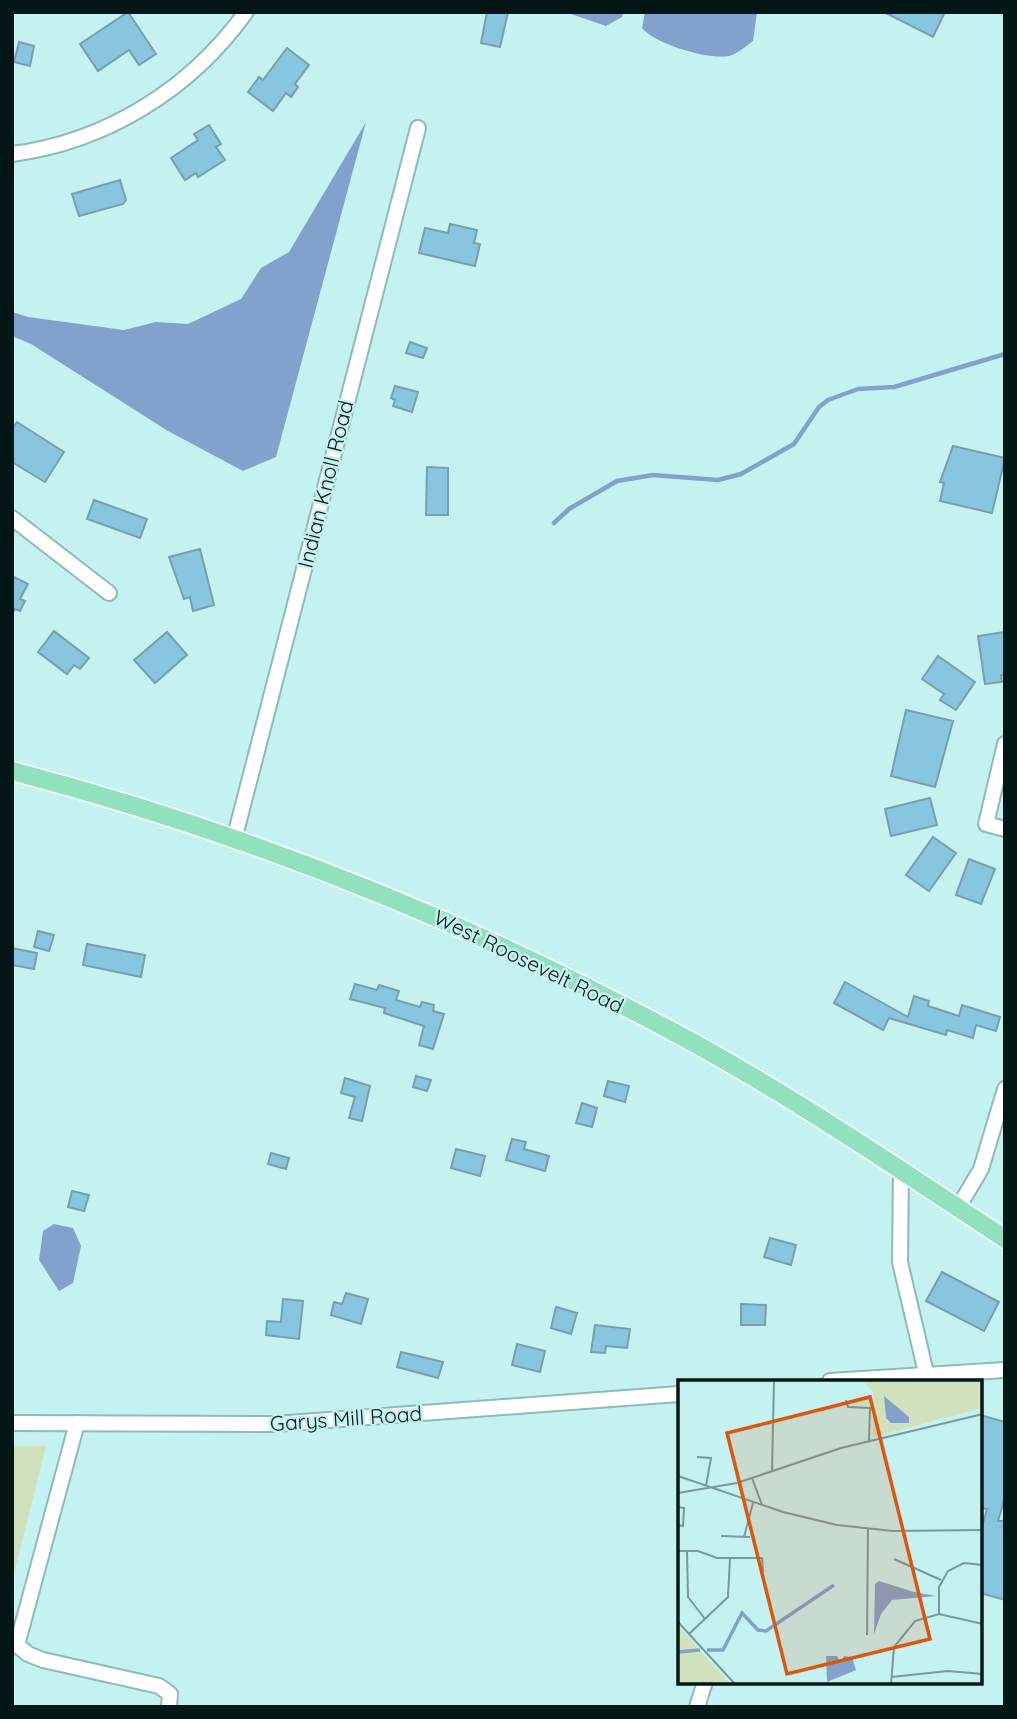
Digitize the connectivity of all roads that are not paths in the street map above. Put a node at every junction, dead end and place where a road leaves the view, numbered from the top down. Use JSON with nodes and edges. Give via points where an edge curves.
{"nodes":[{"id":1,"x":246,"y":12,"type":"edge"},
{"id":2,"x":418,"y":128,"type":"dead end"},
{"id":3,"x":12,"y":154,"type":"edge"},
{"id":4,"x":12,"y":518,"type":"edge"},
{"id":5,"x":109,"y":593,"type":"dead end"},
{"id":6,"x":1005,"y":744,"type":"edge"},
{"id":7,"x":12,"y":771,"type":"edge"},
{"id":8,"x":1005,"y":829,"type":"edge"},
{"id":9,"x":234,"y":840,"type":"junction"},
{"id":10,"x":1005,"y":1089,"type":"edge"},
{"id":11,"x":901,"y":1171,"type":"junction"},
{"id":12,"x":958,"y":1208,"type":"junction"},
{"id":13,"x":1005,"y":1239,"type":"edge"},
{"id":14,"x":1005,"y":1370,"type":"edge"},
{"id":15,"x":926,"y":1373,"type":"junction"},
{"id":16,"x":842,"y":1380,"type":"edge"},
{"id":17,"x":678,"y":1394,"type":"edge"},
{"id":18,"x":12,"y":1423,"type":"edge"},
{"id":19,"x":77,"y":1423,"type":"junction"},
{"id":20,"x":704,"y":1684,"type":"edge"},
{"id":21,"x":169,"y":1707,"type":"edge"},
{"id":22,"x":697,"y":1707,"type":"edge"}],
"edges":[{"from":1,"to":3,"type":"street","via":[[201,64],[137,113],[68,142]]},
{"from":2,"to":9,"type":"street","name":"Indian Knoll Road"},
{"from":4,"to":5,"type":"street"},
{"from":6,"to":8,"type":"street","via":[[986,824]]},
{"from":7,"to":9,"type":"main road","name":"West Roosevelt Road"},
{"from":9,"to":11,"type":"main road","name":"West Roosevelt Road","via":[[432,915],[576,982],[683,1037]]},
{"from":10,"to":12,"type":"street","via":[[981,1169]]},
{"from":11,"to":12,"type":"main road","name":"West Roosevelt Road"},
{"from":11,"to":15,"type":"street","via":[[900,1262]]},
{"from":12,"to":13,"type":"main road","name":"West Roosevelt Road"},
{"from":14,"to":15,"type":"street"},
{"from":15,"to":16,"type":"street"},
{"from":17,"to":19,"type":"street","name":"Garys Mill Road","via":[[275,1424]]},
{"from":18,"to":19,"type":"street","name":"Garys Mill Road"},
{"from":19,"to":21,"type":"street","via":[[17,1645],[43,1660],[159,1686],[170,1693]]},
{"from":20,"to":22,"type":"street"}]}
